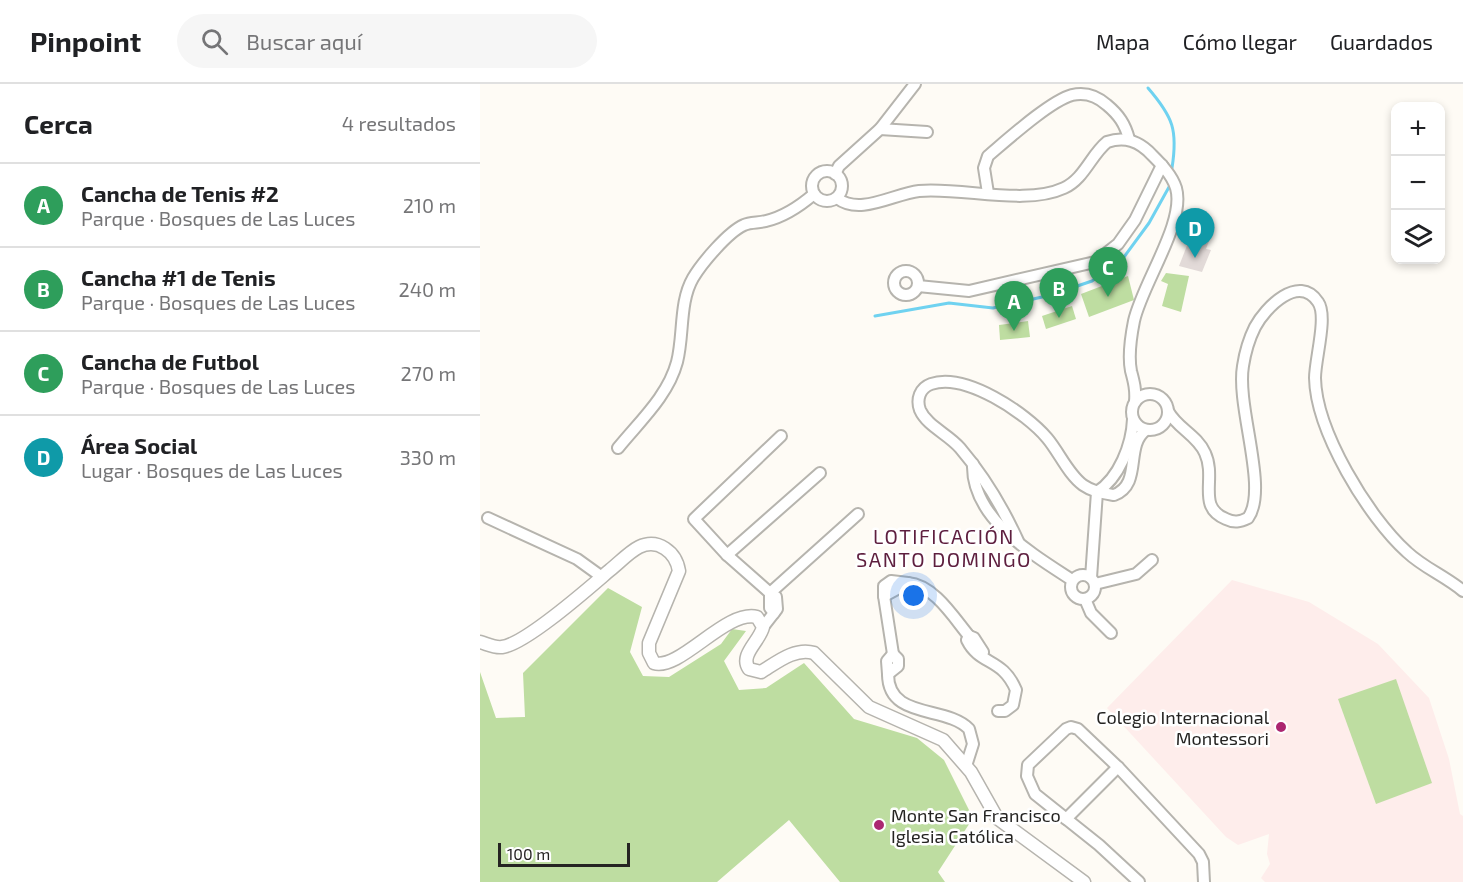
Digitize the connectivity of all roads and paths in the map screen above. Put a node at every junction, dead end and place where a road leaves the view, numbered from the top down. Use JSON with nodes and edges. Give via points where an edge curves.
{"nodes":[{"id":1,"x":915,"y":84,"type":"edge"},
{"id":2,"x":880,"y":129,"type":"junction"},
{"id":3,"x":927,"y":132,"type":"dead end"},
{"id":4,"x":1129,"y":139,"type":"junction"},
{"id":5,"x":1162,"y":165,"type":"junction"},
{"id":6,"x":835,"y":174,"type":"junction"},
{"id":7,"x":987,"y":193,"type":"junction"},
{"id":8,"x":814,"y":194,"type":"junction"},
{"id":9,"x":837,"y":198,"type":"junction"},
{"id":10,"x":918,"y":286,"type":"dead end"},
{"id":11,"x":1136,"y":384,"type":"junction"},
{"id":12,"x":1147,"y":395,"type":"junction"},
{"id":13,"x":1135,"y":402,"type":"junction"},
{"id":14,"x":1168,"y":411,"type":"junction"},
{"id":15,"x":1133,"y":419,"type":"junction"},
{"id":16,"x":1161,"y":427,"type":"junction"},
{"id":17,"x":1184,"y":429,"type":"junction"},
{"id":18,"x":1146,"y":430,"type":"junction"},
{"id":19,"x":781,"y":436,"type":"dead end"},
{"id":20,"x":618,"y":448,"type":"dead end"},
{"id":21,"x":820,"y":473,"type":"dead end"},
{"id":22,"x":1097,"y":492,"type":"junction"},
{"id":23,"x":858,"y":514,"type":"dead end"},
{"id":24,"x":488,"y":518,"type":"dead end"},
{"id":25,"x":727,"y":555,"type":"junction"},
{"id":26,"x":1152,"y":560,"type":"dead end"},
{"id":27,"x":602,"y":577,"type":"junction"},
{"id":28,"x":1072,"y":580,"type":"junction"},
{"id":29,"x":1093,"y":581,"type":"junction"},
{"id":30,"x":1463,"y":591,"type":"edge"},
{"id":31,"x":770,"y":594,"type":"junction"},
{"id":32,"x":1085,"y":600,"type":"junction"},
{"id":33,"x":763,"y":627,"type":"junction"},
{"id":34,"x":1111,"y":633,"type":"dead end"},
{"id":35,"x":480,"y":642,"type":"edge"},
{"id":36,"x":998,"y":711,"type":"dead end"},
{"id":37,"x":966,"y":766,"type":"junction"},
{"id":38,"x":1118,"y":767,"type":"junction"},
{"id":39,"x":1066,"y":819,"type":"junction"},
{"id":40,"x":1084,"y":882,"type":"edge"},
{"id":41,"x":1139,"y":882,"type":"edge"},
{"id":42,"x":1204,"y":882,"type":"edge"}],
"edges":[{"from":1,"to":2,"type":"street"},
{"from":2,"to":3,"type":"street"},
{"from":2,"to":6,"type":"street"},
{"from":4,"to":5,"type":"street","via":[[1146,148]]},
{"from":4,"to":7,"type":"street","via":[[1116,139],[1101,147],[1065,188],[1032,195]]},
{"from":4,"to":7,"type":"street","via":[[1124,123],[1100,99],[1094,95],[1073,95],[1058,101],[988,156],[984,168]]},
{"from":5,"to":10,"type":"street","via":[[1136,220],[1118,244],[1095,262],[969,291]]},
{"from":5,"to":11,"type":"street","via":[[1175,187],[1178,209],[1138,304],[1131,334],[1130,369]]},
{"from":6,"to":8,"type":"street","via":[[827,171],[816,175],[812,183]]},
{"from":6,"to":9,"type":"street","via":[[842,184]]},
{"from":7,"to":9,"type":"street","via":[[916,191],[861,206]]},
{"from":8,"to":9,"type":"street","via":[[826,201]]},
{"from":8,"to":20,"type":"street","via":[[790,211],[745,224],[728,237],[693,277],[684,299],[676,365],[664,393]]},
{"from":11,"to":12,"type":"street"},
{"from":11,"to":13,"type":"street"},
{"from":12,"to":13,"type":"street"},
{"from":12,"to":14,"type":"street","via":[[1161,398]]},
{"from":13,"to":15,"type":"street"},
{"from":14,"to":16,"type":"street"},
{"from":14,"to":17,"type":"street"},
{"from":15,"to":18,"type":"street"},
{"from":15,"to":22,"type":"street","via":[[1124,458],[1108,485]]},
{"from":16,"to":17,"type":"street"},
{"from":16,"to":18,"type":"street"},
{"from":17,"to":30,"type":"street","via":[[1206,453],[1213,513],[1232,522],[1248,518],[1255,508],[1255,485],[1241,378],[1244,359],[1255,327],[1270,307],[1293,292],[1313,296],[1322,314],[1316,368],[1318,399],[1347,470],[1364,501],[1395,541]]},
{"from":18,"to":22,"type":"street","via":[[1138,438],[1125,489],[1114,495]]},
{"from":19,"to":25,"type":"street","via":[[694,519]]},
{"from":21,"to":25,"type":"street"},
{"from":22,"to":28,"type":"street","via":[[1082,484],[1029,419],[1003,403],[961,384],[942,381],[921,391],[918,403],[922,413],[974,464],[1018,541]]},
{"from":22,"to":29,"type":"street"},
{"from":23,"to":31,"type":"street"},
{"from":24,"to":27,"type":"street","via":[[577,559]]},
{"from":25,"to":31,"type":"street"},
{"from":26,"to":29,"type":"street","via":[[1136,574]]},
{"from":27,"to":33,"type":"main road","via":[[645,544],[663,546],[673,555],[679,571],[677,581],[663,604],[649,643],[650,659],[659,664],[736,620],[757,617]]},
{"from":27,"to":35,"type":"main road","via":[[519,640],[502,648]]},
{"from":28,"to":29,"type":"street","via":[[1081,575]]},
{"from":28,"to":32,"type":"street","via":[[1074,596]]},
{"from":29,"to":32,"type":"street","via":[[1092,596]]},
{"from":31,"to":33,"type":"street","via":[[774,613]]},
{"from":32,"to":34,"type":"street","via":[[1091,613]]},
{"from":33,"to":37,"type":"main road","via":[[746,657],[749,669],[761,672],[791,655],[814,652],[869,707],[937,736]]},
{"from":36,"to":37,"type":"street","via":[[1013,705],[1016,690],[1005,670],[982,656],[978,642],[923,587],[897,581],[886,584],[884,596],[893,654],[887,661],[892,691],[911,707],[948,717],[969,729],[973,744]]},
{"from":37,"to":40,"type":"main road","via":[[997,818]]},
{"from":38,"to":39,"type":"street"},
{"from":38,"to":39,"type":"street","via":[[1078,729],[1071,727],[1033,760],[1026,772],[1035,794]]},
{"from":38,"to":42,"type":"street","via":[[1199,854]]},
{"from":39,"to":41,"type":"street"}]}
